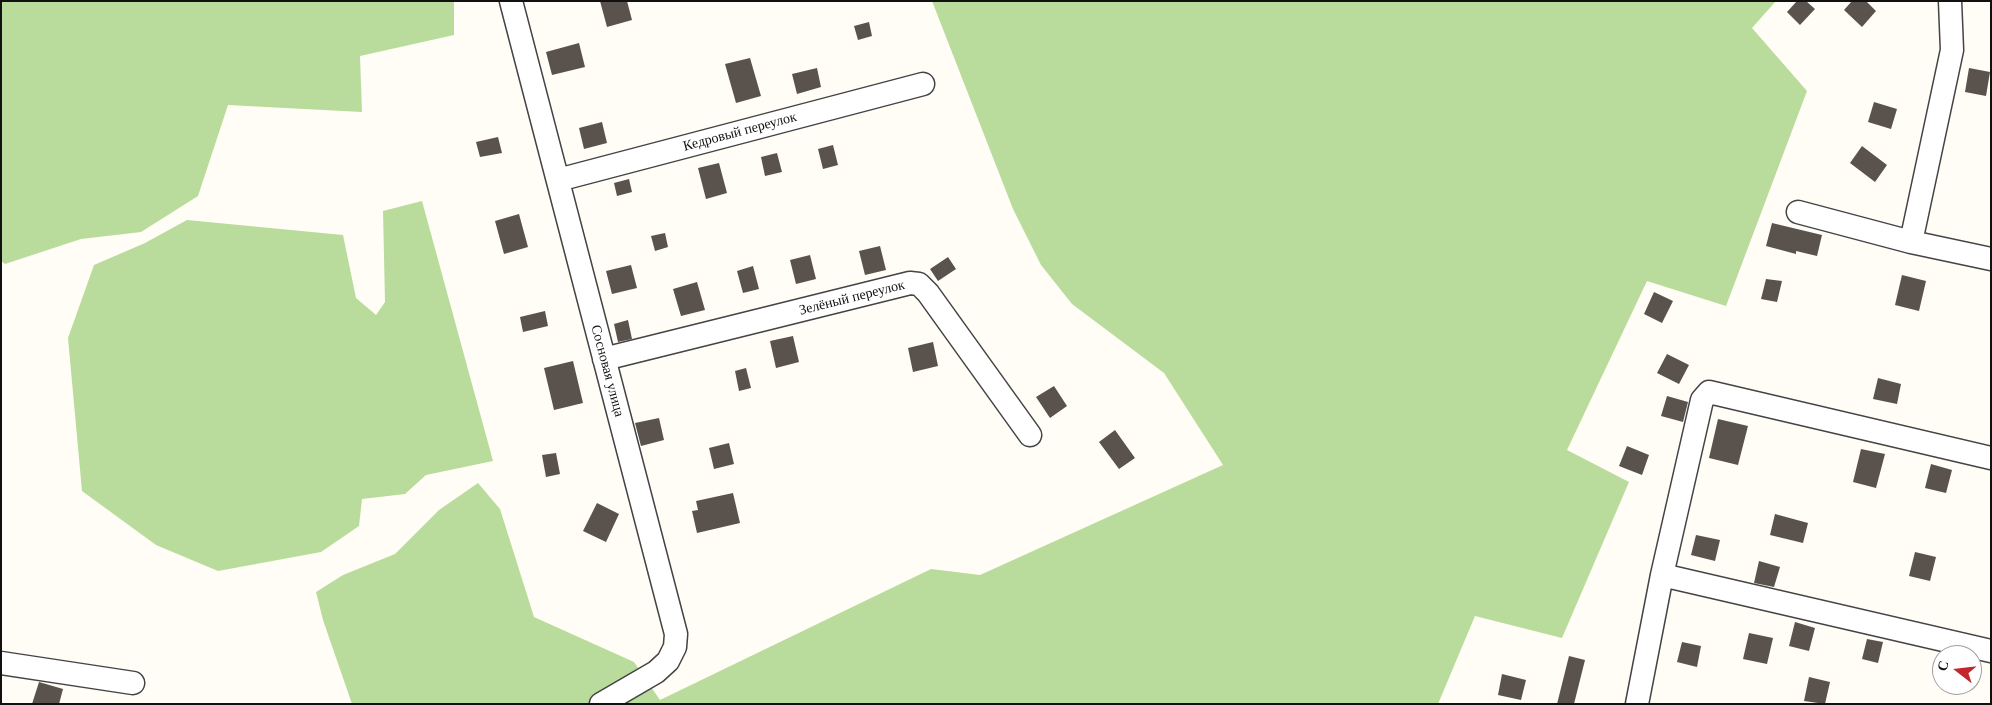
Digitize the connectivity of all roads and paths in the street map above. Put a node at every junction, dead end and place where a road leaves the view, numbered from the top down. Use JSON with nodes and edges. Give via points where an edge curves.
{"nodes":[{"id":1,"x":510,"y":1,"type":"edge"},
{"id":2,"x":1950,"y":1,"type":"edge"},
{"id":3,"x":923,"y":84,"type":"dead end"},
{"id":4,"x":558,"y":180,"type":"junction"},
{"id":5,"x":1798,"y":212,"type":"dead end"},
{"id":6,"x":1911,"y":242,"type":"junction"},
{"id":7,"x":1991,"y":259,"type":"edge"},
{"id":8,"x":604,"y":359,"type":"junction"},
{"id":9,"x":1030,"y":435,"type":"dead end"},
{"id":10,"x":1991,"y":458,"type":"edge"},
{"id":11,"x":1662,"y":575,"type":"junction"},
{"id":12,"x":1991,"y":651,"type":"edge"},
{"id":13,"x":1,"y":663,"type":"edge"},
{"id":14,"x":133,"y":683,"type":"dead end"},
{"id":15,"x":600,"y":704,"type":"edge"},
{"id":16,"x":1637,"y":704,"type":"edge"}],
"edges":[{"from":1,"to":4,"type":"street","name":"Сосновая улица"},
{"from":2,"to":6,"type":"street","via":[[1952,50]]},
{"from":3,"to":4,"type":"street","name":"Кедровый переулок"},
{"from":4,"to":8,"type":"street","name":"Сосновая улица"},
{"from":5,"to":6,"type":"street"},
{"from":6,"to":7,"type":"street"},
{"from":8,"to":9,"type":"street","name":"Зелёный переулок","via":[[919,284]]},
{"from":8,"to":15,"type":"street","name":"Сосновая улица","via":[[676,634],[675,647],[668,661],[656,672]]},
{"from":10,"to":11,"type":"street","via":[[1709,392],[1702,400]]},
{"from":11,"to":12,"type":"street"},
{"from":11,"to":16,"type":"street"},
{"from":13,"to":14,"type":"street"}]}
